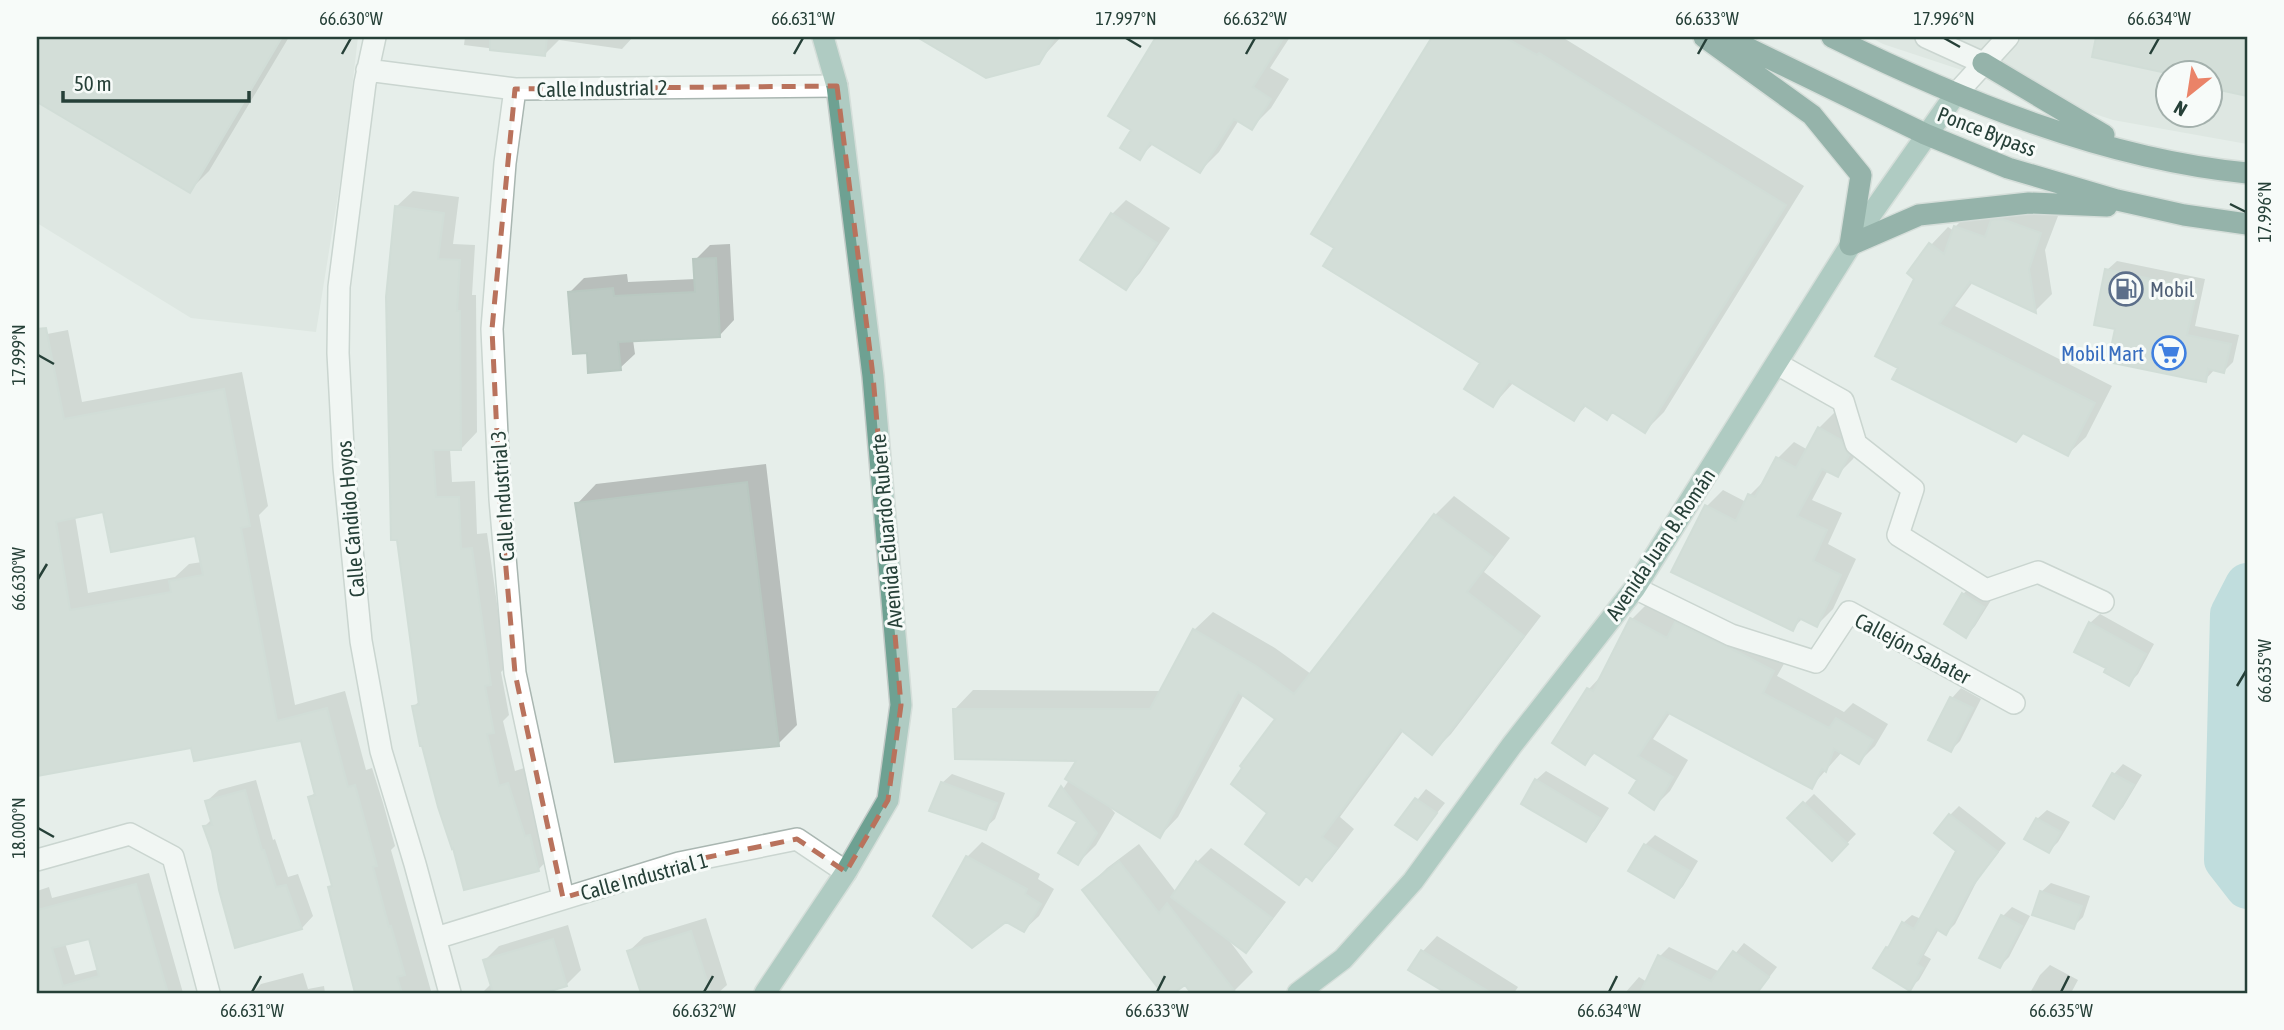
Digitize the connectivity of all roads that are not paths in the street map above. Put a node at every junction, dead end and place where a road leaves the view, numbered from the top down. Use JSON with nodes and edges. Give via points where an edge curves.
{"nodes":[{"id":1,"x":375,"y":37,"type":"edge"},
{"id":2,"x":823,"y":37,"type":"edge"},
{"id":3,"x":1704,"y":37,"type":"edge"},
{"id":4,"x":1725,"y":37,"type":"edge"},
{"id":5,"x":1832,"y":37,"type":"edge"},
{"id":6,"x":1926,"y":37,"type":"edge"},
{"id":7,"x":2008,"y":37,"type":"edge"},
{"id":8,"x":1983,"y":64,"type":"junction"},
{"id":9,"x":368,"y":70,"type":"junction"},
{"id":10,"x":837,"y":86,"type":"junction"},
{"id":11,"x":515,"y":89,"type":"junction"},
{"id":12,"x":1955,"y":95,"type":"junction"},
{"id":13,"x":1925,"y":134,"type":"junction"},
{"id":14,"x":2133,"y":152,"type":"junction"},
{"id":15,"x":2247,"y":173,"type":"edge"},
{"id":16,"x":2153,"y":208,"type":"junction"},
{"id":17,"x":2247,"y":224,"type":"edge"},
{"id":18,"x":1850,"y":246,"type":"junction"},
{"id":19,"x":1777,"y":364,"type":"junction"},
{"id":20,"x":1635,"y":588,"type":"junction"},
{"id":21,"x":2103,"y":602,"type":"dead end"},
{"id":22,"x":2014,"y":704,"type":"dead end"},
{"id":23,"x":37,"y":860,"type":"edge"},
{"id":24,"x":846,"y":872,"type":"junction"},
{"id":25,"x":563,"y":898,"type":"junction"},
{"id":26,"x":436,"y":938,"type":"junction"},
{"id":27,"x":209,"y":993,"type":"edge"},
{"id":28,"x":450,"y":993,"type":"edge"},
{"id":29,"x":765,"y":993,"type":"edge"},
{"id":30,"x":1298,"y":993,"type":"edge"}],
"edges":[{"from":1,"to":9,"type":"street","name":"Calle Cándido Hoyos"},
{"from":2,"to":10,"type":"main road","name":"Avenida Eduardo Ruberte"},
{"from":3,"to":18,"type":"highway","via":[[1812,115],[1861,175]]},
{"from":4,"to":13,"type":"highway","name":"Ponce Bypass"},
{"from":5,"to":12,"type":"highway","name":"Ponce Bypass"},
{"from":6,"to":8,"type":"street"},
{"from":7,"to":8,"type":"street"},
{"from":8,"to":12,"type":"street"},
{"from":8,"to":14,"type":"highway"},
{"from":9,"to":11,"type":"street","name":"Calle Industrial 2"},
{"from":9,"to":26,"type":"street","name":"Calle Cándido Hoyos","via":[[339,287],[344,467],[361,641],[381,751]]},
{"from":10,"to":11,"type":"street","name":"Calle Industrial 2"},
{"from":10,"to":24,"type":"main road","name":"Avenida Eduardo Ruberte","via":[[873,376],[901,705],[888,800]]},
{"from":11,"to":25,"type":"street","name":"Calle Industrial 3","via":[[492,328],[500,499],[515,673]]},
{"from":12,"to":13,"type":"main road","name":"Avenida Juan B. Román"},
{"from":12,"to":14,"type":"highway","name":"Ponce Bypass"},
{"from":13,"to":16,"type":"highway","name":"Ponce Bypass","via":[[2008,168]]},
{"from":13,"to":18,"type":"main road","name":"Avenida Juan B. Román"},
{"from":14,"to":15,"type":"highway","name":"Ponce Bypass"},
{"from":16,"to":17,"type":"highway","name":"Ponce Bypass"},
{"from":16,"to":18,"type":"highway","via":[[2029,203],[1919,215]]},
{"from":18,"to":19,"type":"main road","name":"Avenida Juan B. Román"},
{"from":19,"to":20,"type":"main road","name":"Avenida Juan B. Román"},
{"from":19,"to":21,"type":"street","via":[[1843,401],[1856,444],[1913,489],[1898,536],[1986,590],[2038,572]]},
{"from":20,"to":22,"type":"street","name":"Callejón Sabater","via":[[1731,635],[1816,662],[1849,612]]},
{"from":20,"to":30,"type":"main road","name":"Avenida Juan B. Román","via":[[1413,881],[1343,959]]},
{"from":23,"to":27,"type":"street","via":[[130,834],[173,857]]},
{"from":24,"to":25,"type":"street","name":"Calle Industrial 1","via":[[797,839],[679,863]]},
{"from":24,"to":29,"type":"main road","name":"Avenida Eduardo Ruberte"},
{"from":25,"to":26,"type":"street","name":"Calle Industrial 1"},
{"from":26,"to":28,"type":"street","name":"Calle Cándido Hoyos"}]}
